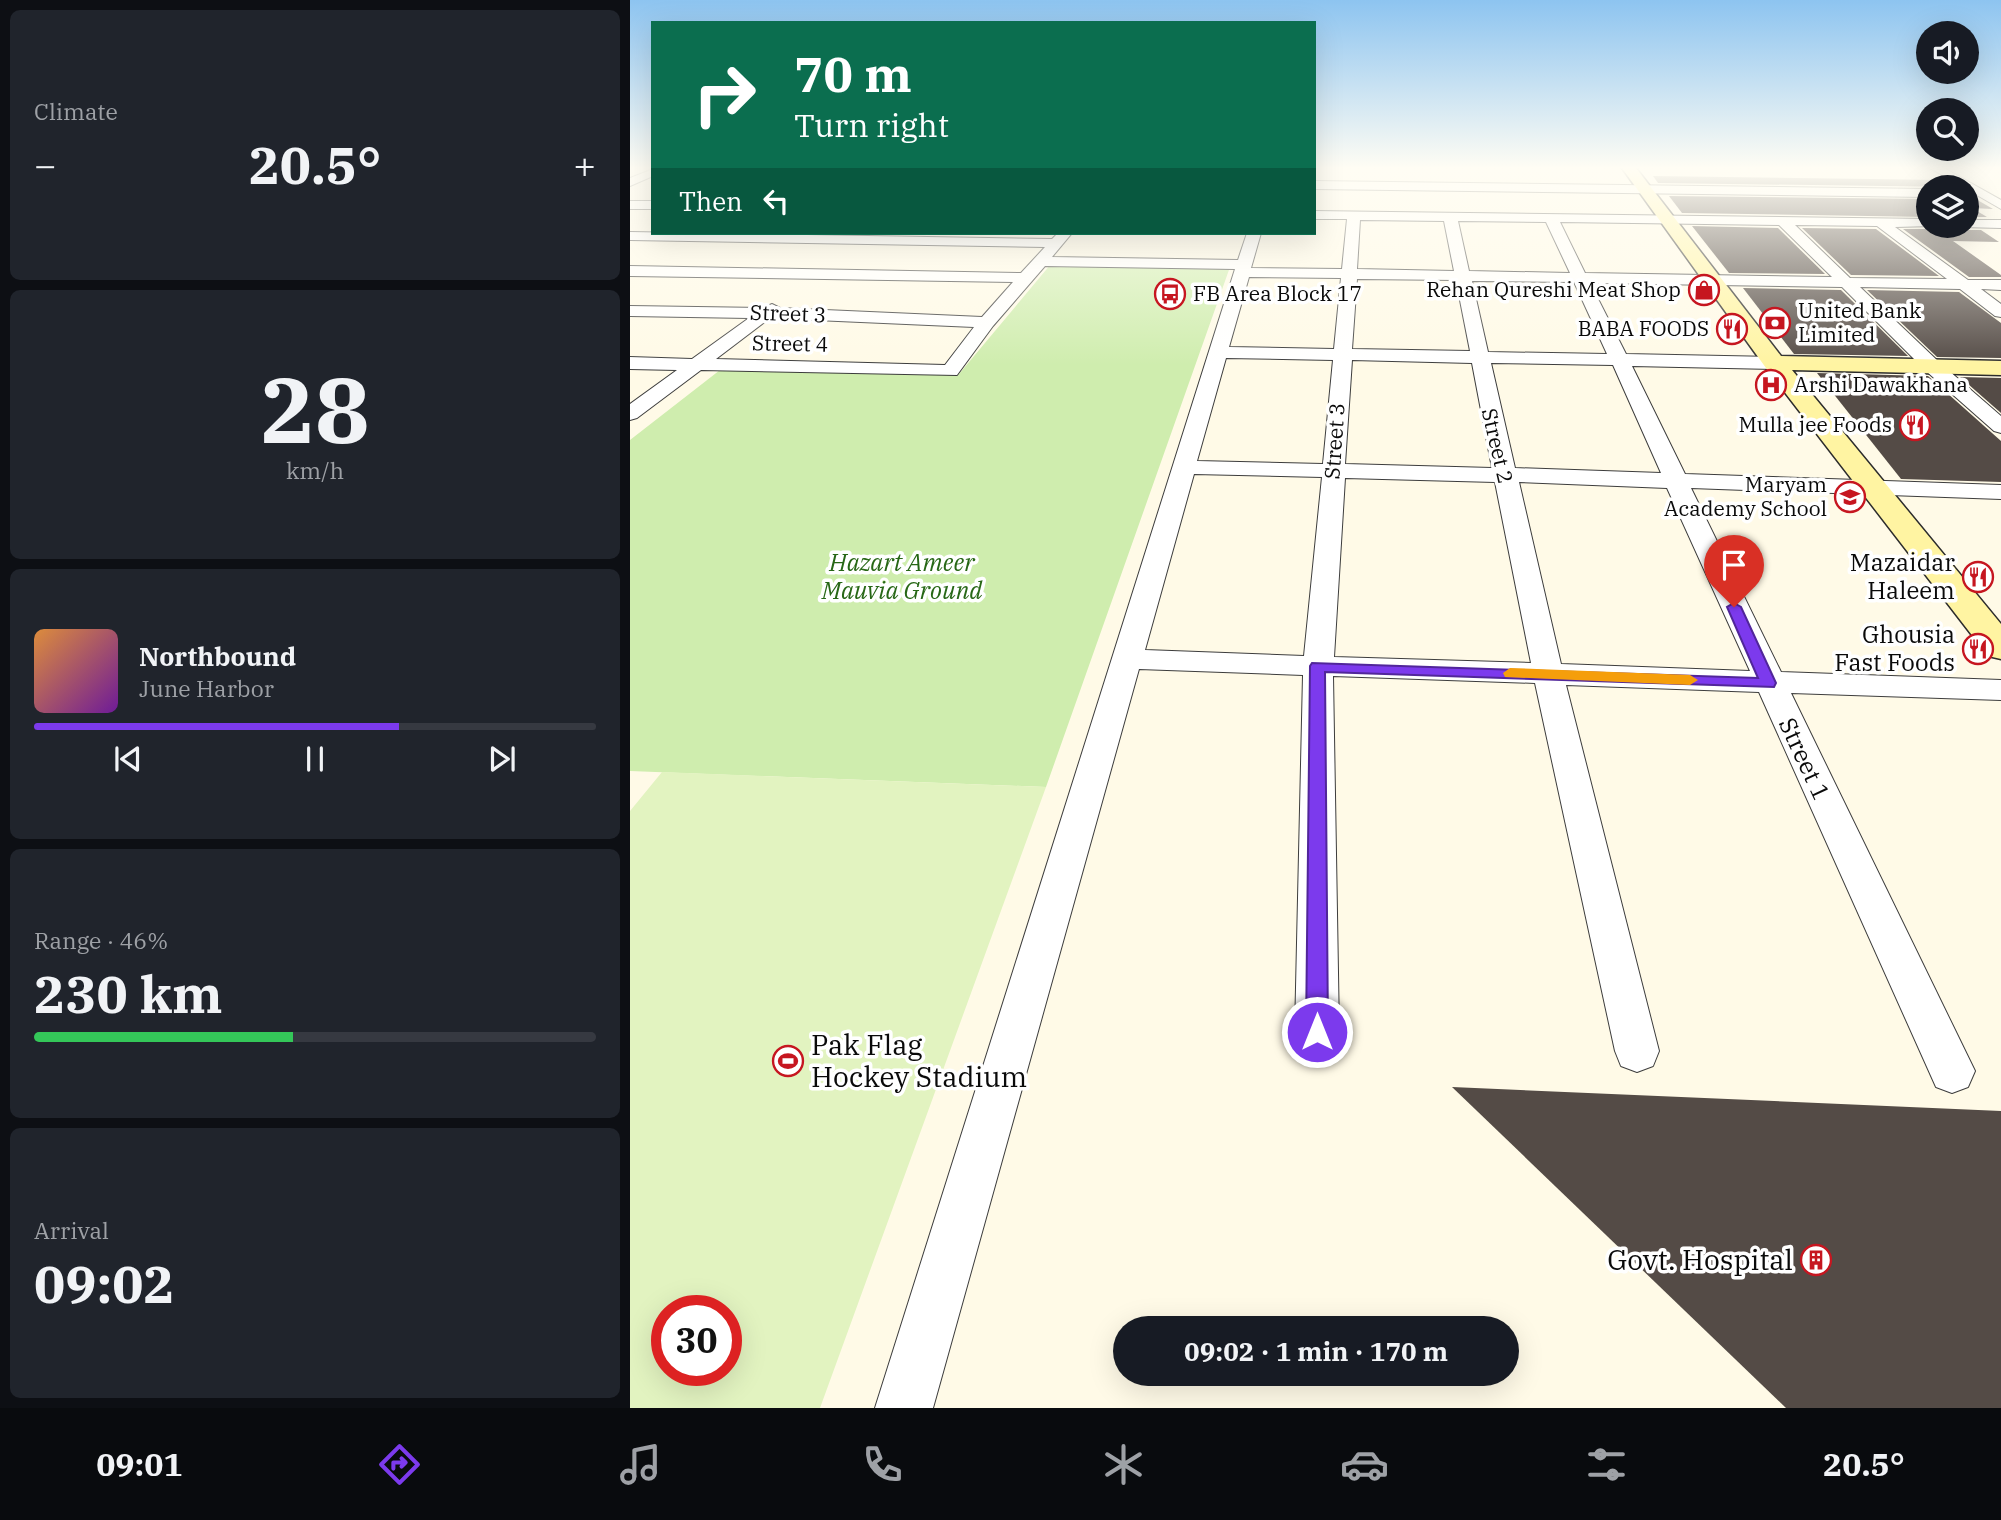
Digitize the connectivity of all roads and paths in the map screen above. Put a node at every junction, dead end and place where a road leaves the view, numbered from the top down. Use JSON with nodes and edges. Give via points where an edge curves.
{"nodes":[{"id":1,"x":1352,"y":234,"type":"edge"},
{"id":2,"x":1453,"y":234,"type":"edge"},
{"id":3,"x":1558,"y":234,"type":"edge"},
{"id":4,"x":1676,"y":234,"type":"edge"},
{"id":5,"x":1795,"y":234,"type":"edge"},
{"id":6,"x":1896,"y":234,"type":"edge"},
{"id":7,"x":692,"y":235,"type":"edge"},
{"id":8,"x":630,"y":236,"type":"edge"},
{"id":9,"x":873,"y":236,"type":"edge"},
{"id":10,"x":1060,"y":238,"type":"edge"},
{"id":11,"x":1246,"y":256,"type":"edge"},
{"id":12,"x":1041,"y":261,"type":"junction"},
{"id":13,"x":630,"y":270,"type":"edge"},
{"id":14,"x":1349,"y":273,"type":"junction"},
{"id":15,"x":824,"y":274,"type":"junction"},
{"id":16,"x":1462,"y":276,"type":"junction"},
{"id":17,"x":1027,"y":278,"type":"junction"},
{"id":18,"x":1580,"y":279,"type":"junction"},
{"id":19,"x":1711,"y":279,"type":"junction"},
{"id":20,"x":1843,"y":282,"type":"junction"},
{"id":21,"x":1966,"y":285,"type":"junction"},
{"id":22,"x":2001,"y":285,"type":"edge"},
{"id":23,"x":630,"y":312,"type":"edge"},
{"id":24,"x":2001,"y":312,"type":"edge"},
{"id":25,"x":766,"y":313,"type":"junction"},
{"id":26,"x":987,"y":321,"type":"junction"},
{"id":27,"x":1217,"y":352,"type":"junction"},
{"id":28,"x":1342,"y":355,"type":"junction"},
{"id":29,"x":1478,"y":357,"type":"junction"},
{"id":30,"x":1619,"y":359,"type":"junction"},
{"id":31,"x":630,"y":363,"type":"edge"},
{"id":32,"x":1774,"y":363,"type":"junction"},
{"id":33,"x":697,"y":365,"type":"junction"},
{"id":34,"x":1933,"y":367,"type":"junction"},
{"id":35,"x":2001,"y":368,"type":"edge"},
{"id":36,"x":630,"y":414,"type":"edge"},
{"id":37,"x":2001,"y":427,"type":"edge"},
{"id":38,"x":1183,"y":467,"type":"junction"},
{"id":39,"x":1333,"y":471,"type":"junction"},
{"id":40,"x":1504,"y":475,"type":"junction"},
{"id":41,"x":1676,"y":481,"type":"junction"},
{"id":42,"x":1872,"y":489,"type":"junction"},
{"id":43,"x":2001,"y":492,"type":"edge"},
{"id":44,"x":2001,"y":648,"type":"edge"},
{"id":45,"x":1126,"y":659,"type":"junction"},
{"id":46,"x":1318,"y":666,"type":"junction"},
{"id":47,"x":1548,"y":674,"type":"junction"},
{"id":48,"x":1769,"y":683,"type":"junction"},
{"id":49,"x":2001,"y":690,"type":"edge"},
{"id":50,"x":1317,"y":1032,"type":"dead end"},
{"id":51,"x":1637,"y":1051,"type":"dead end"},
{"id":52,"x":1952,"y":1070,"type":"dead end"},
{"id":53,"x":904,"y":1408,"type":"edge"}],
"edges":[{"from":1,"to":14,"type":"street","name":"Street 3"},
{"from":2,"to":16,"type":"street","name":"Street 2"},
{"from":3,"to":18,"type":"street","name":"Street 1"},
{"from":4,"to":19,"type":"street"},
{"from":5,"to":20,"type":"street"},
{"from":6,"to":21,"type":"street"},
{"from":7,"to":8,"type":"street"},
{"from":7,"to":9,"type":"street"},
{"from":7,"to":13,"type":"street"},
{"from":9,"to":10,"type":"street"},
{"from":9,"to":15,"type":"street"},
{"from":10,"to":12,"type":"street"},
{"from":11,"to":12,"type":"street"},
{"from":11,"to":14,"type":"street"},
{"from":11,"to":27,"type":"street"},
{"from":12,"to":17,"type":"street"},
{"from":13,"to":15,"type":"street"},
{"from":14,"to":16,"type":"street"},
{"from":14,"to":28,"type":"street","name":"Street 3"},
{"from":15,"to":17,"type":"street"},
{"from":15,"to":25,"type":"street"},
{"from":16,"to":18,"type":"street"},
{"from":16,"to":29,"type":"street","name":"Street 2"},
{"from":17,"to":26,"type":"street"},
{"from":18,"to":19,"type":"street"},
{"from":18,"to":30,"type":"street","name":"Street 1"},
{"from":19,"to":20,"type":"street"},
{"from":19,"to":32,"type":"street"},
{"from":20,"to":21,"type":"street"},
{"from":20,"to":34,"type":"street"},
{"from":21,"to":22,"type":"street"},
{"from":21,"to":24,"type":"street"},
{"from":23,"to":25,"type":"street","name":"Street 3"},
{"from":25,"to":26,"type":"street","name":"Street 3"},
{"from":25,"to":33,"type":"street"},
{"from":26,"to":33,"type":"street","name":"Street 4","via":[[950,371]]},
{"from":27,"to":28,"type":"street"},
{"from":27,"to":38,"type":"street"},
{"from":28,"to":29,"type":"street"},
{"from":28,"to":39,"type":"street","name":"Street 3"},
{"from":29,"to":30,"type":"street"},
{"from":29,"to":40,"type":"street","name":"Street 2"},
{"from":30,"to":32,"type":"street"},
{"from":30,"to":41,"type":"street","name":"Street 1"},
{"from":31,"to":33,"type":"street","name":"Street 4"},
{"from":32,"to":34,"type":"street"},
{"from":32,"to":42,"type":"street"},
{"from":33,"to":36,"type":"street"},
{"from":34,"to":35,"type":"street"},
{"from":34,"to":37,"type":"street"},
{"from":38,"to":39,"type":"street"},
{"from":38,"to":45,"type":"street"},
{"from":39,"to":40,"type":"street"},
{"from":39,"to":46,"type":"street","name":"Street 3"},
{"from":40,"to":41,"type":"street"},
{"from":40,"to":47,"type":"street","name":"Street 2"},
{"from":41,"to":42,"type":"street"},
{"from":41,"to":48,"type":"street","name":"Street 1"},
{"from":42,"to":43,"type":"street"},
{"from":42,"to":44,"type":"street"},
{"from":45,"to":46,"type":"street"},
{"from":45,"to":53,"type":"street"},
{"from":46,"to":47,"type":"street"},
{"from":46,"to":50,"type":"street","name":"Street 3"},
{"from":47,"to":48,"type":"street"},
{"from":47,"to":51,"type":"street","name":"Street 2"},
{"from":48,"to":49,"type":"street"},
{"from":48,"to":52,"type":"street","name":"Street 1"}]}
